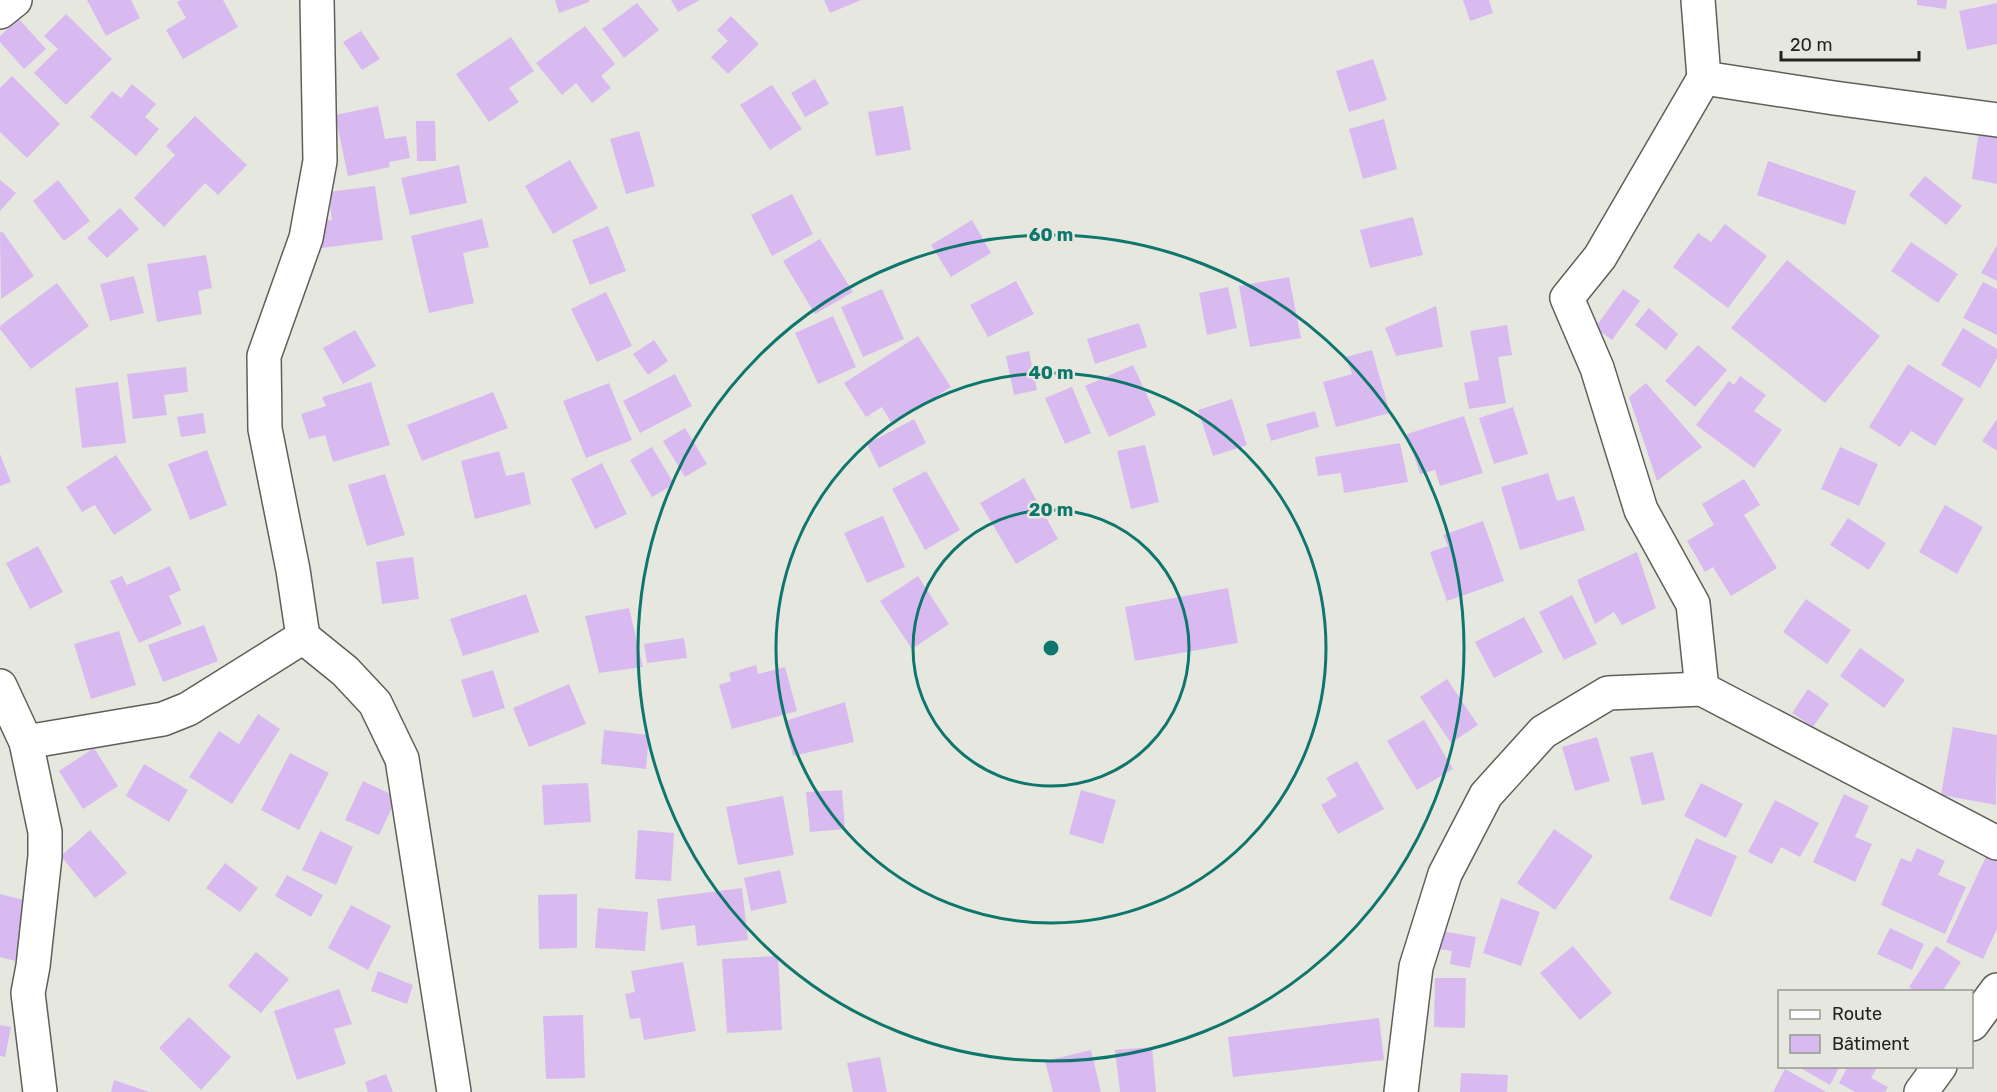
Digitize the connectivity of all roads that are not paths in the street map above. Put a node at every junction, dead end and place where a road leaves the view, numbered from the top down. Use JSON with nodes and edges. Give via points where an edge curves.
{"nodes":[{"id":1,"x":15,"y":0,"type":"edge"},
{"id":2,"x":317,"y":0,"type":"edge"},
{"id":3,"x":1698,"y":0,"type":"edge"},
{"id":4,"x":0,"y":12,"type":"edge"},
{"id":5,"x":1704,"y":78,"type":"junction"},
{"id":6,"x":1997,"y":120,"type":"edge"},
{"id":7,"x":303,"y":637,"type":"junction"},
{"id":8,"x":0,"y":686,"type":"edge"},
{"id":9,"x":1702,"y":689,"type":"junction"},
{"id":10,"x":26,"y":742,"type":"junction"},
{"id":11,"x":1997,"y":843,"type":"edge"},
{"id":12,"x":1997,"y":990,"type":"edge"},
{"id":13,"x":1973,"y":1021,"type":"edge"},
{"id":14,"x":1939,"y":1068,"type":"edge"},
{"id":15,"x":40,"y":1092,"type":"edge"},
{"id":16,"x":454,"y":1092,"type":"edge"},
{"id":17,"x":1401,"y":1092,"type":"edge"},
{"id":18,"x":1921,"y":1092,"type":"edge"}],
"edges":[{"from":1,"to":4,"type":"street"},
{"from":2,"to":7,"type":"street","via":[[320,161],[306,238],[264,356],[265,429]]},
{"from":3,"to":5,"type":"street"},
{"from":5,"to":6,"type":"street"},
{"from":5,"to":9,"type":"street","via":[[1600,256],[1568,298],[1597,368],[1641,510],[1693,604]]},
{"from":7,"to":10,"type":"street","via":[[188,709],[163,719]]},
{"from":7,"to":16,"type":"street","via":[[345,671],[375,703],[402,759]]},
{"from":8,"to":10,"type":"street"},
{"from":9,"to":11,"type":"street"},
{"from":9,"to":17,"type":"street","via":[[1608,693],[1543,732],[1486,795],[1445,874],[1416,967]]},
{"from":10,"to":15,"type":"street","via":[[45,832],[28,993]]},
{"from":12,"to":13,"type":"street"},
{"from":14,"to":18,"type":"street"}]}
